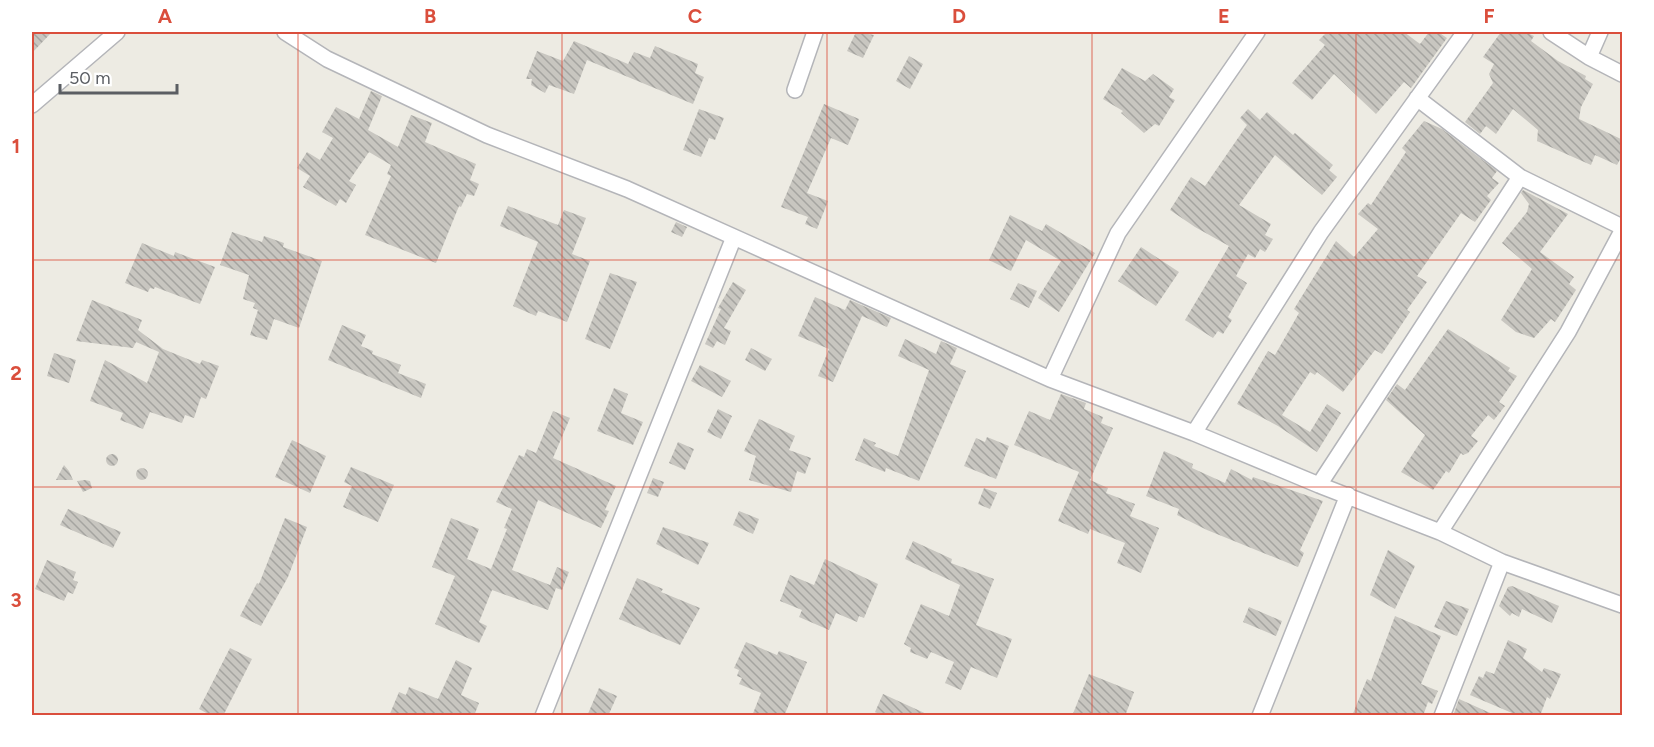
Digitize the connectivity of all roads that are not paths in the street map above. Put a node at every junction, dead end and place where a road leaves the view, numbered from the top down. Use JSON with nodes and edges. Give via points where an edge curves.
{"nodes":[{"id":1,"x":117,"y":32,"type":"edge"},
{"id":2,"x":285,"y":32,"type":"edge"},
{"id":3,"x":815,"y":32,"type":"edge"},
{"id":4,"x":1257,"y":32,"type":"edge"},
{"id":5,"x":1465,"y":32,"type":"edge"},
{"id":6,"x":1551,"y":32,"type":"edge"},
{"id":7,"x":1600,"y":32,"type":"edge"},
{"id":8,"x":1588,"y":57,"type":"junction"},
{"id":9,"x":1623,"y":74,"type":"edge"},
{"id":10,"x":795,"y":90,"type":"dead end"},
{"id":11,"x":1417,"y":99,"type":"junction"},
{"id":12,"x":32,"y":105,"type":"edge"},
{"id":13,"x":1520,"y":177,"type":"junction"},
{"id":14,"x":1623,"y":229,"type":"edge"},
{"id":15,"x":734,"y":237,"type":"junction"},
{"id":16,"x":1050,"y":379,"type":"junction"},
{"id":17,"x":1194,"y":433,"type":"junction"},
{"id":18,"x":1318,"y":485,"type":"junction"},
{"id":19,"x":1348,"y":495,"type":"junction"},
{"id":20,"x":1440,"y":532,"type":"junction"},
{"id":21,"x":1502,"y":562,"type":"junction"},
{"id":22,"x":1623,"y":605,"type":"edge"},
{"id":23,"x":543,"y":716,"type":"edge"},
{"id":24,"x":1260,"y":716,"type":"edge"},
{"id":25,"x":1442,"y":716,"type":"edge"}],
"edges":[{"from":1,"to":12,"type":"street"},
{"from":2,"to":15,"type":"street","via":[[327,59],[487,135],[627,189]]},
{"from":3,"to":10,"type":"street"},
{"from":4,"to":16,"type":"street","via":[[1118,233]]},
{"from":5,"to":11,"type":"street"},
{"from":6,"to":8,"type":"street"},
{"from":7,"to":8,"type":"street"},
{"from":8,"to":9,"type":"street"},
{"from":11,"to":13,"type":"street"},
{"from":11,"to":17,"type":"street","via":[[1322,232]]},
{"from":13,"to":14,"type":"street"},
{"from":13,"to":18,"type":"street"},
{"from":14,"to":20,"type":"street","via":[[1568,332]]},
{"from":15,"to":16,"type":"street"},
{"from":15,"to":23,"type":"street"},
{"from":16,"to":17,"type":"street"},
{"from":17,"to":18,"type":"street"},
{"from":18,"to":19,"type":"street"},
{"from":19,"to":20,"type":"street"},
{"from":19,"to":24,"type":"street"},
{"from":20,"to":21,"type":"street"},
{"from":21,"to":22,"type":"street"},
{"from":21,"to":25,"type":"street"}]}
